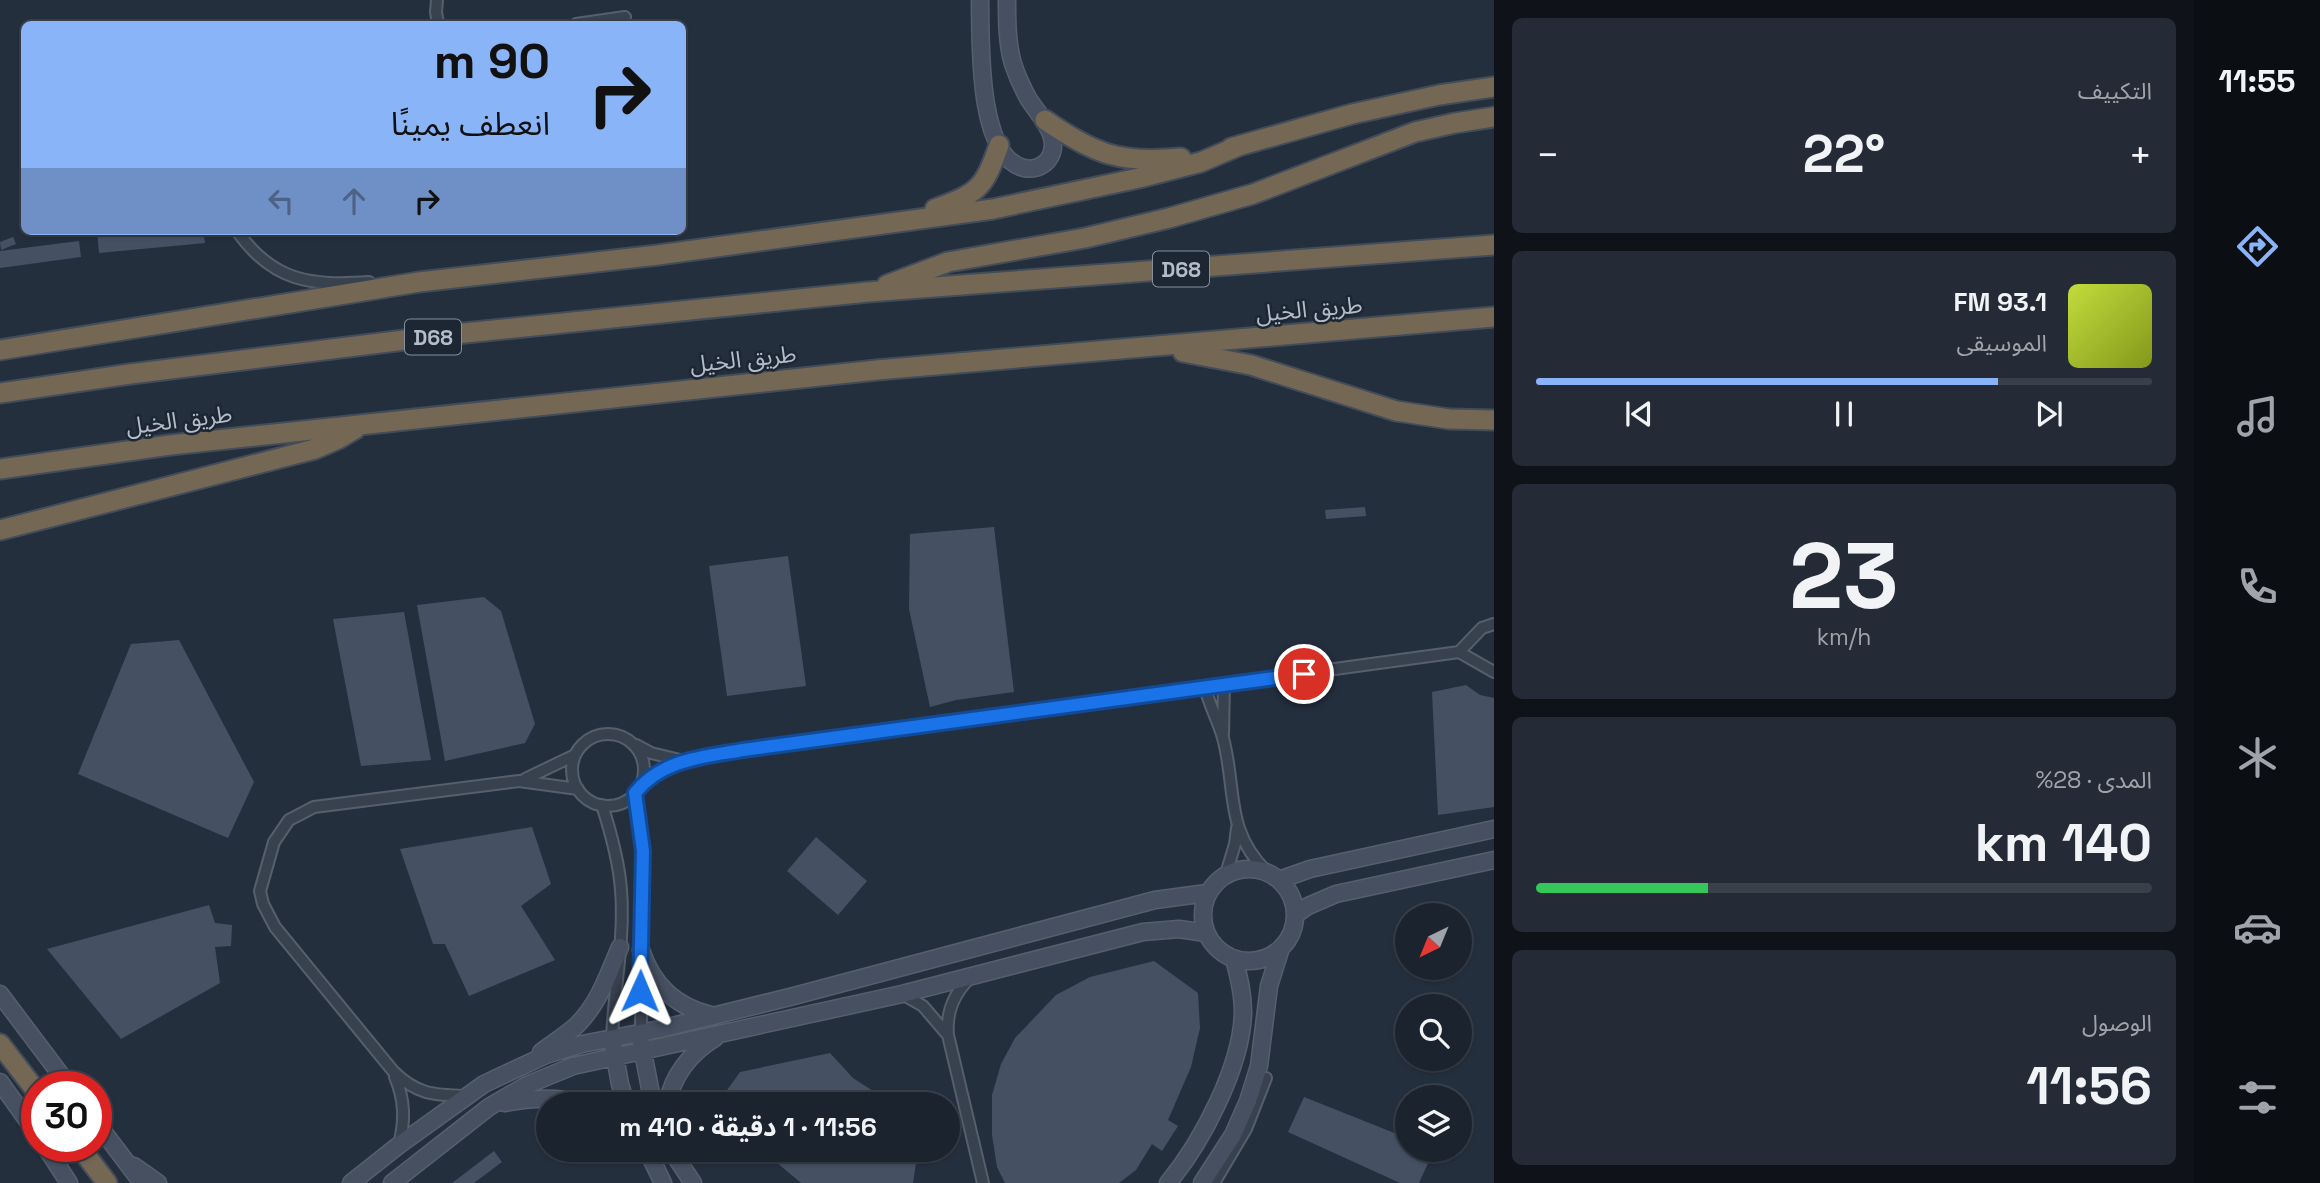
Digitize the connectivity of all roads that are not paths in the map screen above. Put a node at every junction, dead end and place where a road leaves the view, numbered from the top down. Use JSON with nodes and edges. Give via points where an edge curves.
{"nodes":[{"id":1,"x":437,"y":0,"type":"edge"},
{"id":2,"x":980,"y":0,"type":"edge"},
{"id":3,"x":1007,"y":0,"type":"edge"},
{"id":4,"x":625,"y":17,"type":"dead end"},
{"id":5,"x":438,"y":21,"type":"edge"},
{"id":6,"x":597,"y":21,"type":"edge"},
{"id":7,"x":1494,"y":87,"type":"edge"},
{"id":8,"x":1494,"y":117,"type":"edge"},
{"id":9,"x":1045,"y":120,"type":"junction"},
{"id":10,"x":999,"y":145,"type":"junction"},
{"id":11,"x":1241,"y":145,"type":"junction"},
{"id":12,"x":910,"y":220,"type":"junction"},
{"id":13,"x":241,"y":235,"type":"edge"},
{"id":14,"x":1494,"y":245,"type":"edge"},
{"id":15,"x":419,"y":282,"type":"junction"},
{"id":16,"x":868,"y":292,"type":"junction"},
{"id":17,"x":1494,"y":317,"type":"edge"},
{"id":18,"x":1144,"y":347,"type":"junction"},
{"id":19,"x":0,"y":350,"type":"edge"},
{"id":20,"x":0,"y":393,"type":"edge"},
{"id":21,"x":1494,"y":420,"type":"edge"},
{"id":22,"x":361,"y":425,"type":"junction"},
{"id":23,"x":0,"y":469,"type":"edge"},
{"id":24,"x":0,"y":530,"type":"edge"},
{"id":25,"x":1494,"y":624,"type":"edge"},
{"id":26,"x":1459,"y":652,"type":"junction"},
{"id":27,"x":1494,"y":672,"type":"edge"},
{"id":28,"x":1224,"y":684,"type":"junction"},
{"id":29,"x":1205,"y":687,"type":"junction"},
{"id":30,"x":1223,"y":737,"type":"junction"},
{"id":31,"x":633,"y":743,"type":"junction"},
{"id":32,"x":575,"y":755,"type":"junction"},
{"id":33,"x":682,"y":760,"type":"junction"},
{"id":34,"x":519,"y":782,"type":"junction"},
{"id":35,"x":578,"y":789,"type":"junction"},
{"id":36,"x":637,"y":791,"type":"junction"},
{"id":37,"x":601,"y":805,"type":"junction"},
{"id":38,"x":1237,"y":825,"type":"junction"},
{"id":39,"x":1494,"y":829,"type":"edge"},
{"id":40,"x":1494,"y":860,"type":"edge"},
{"id":41,"x":1226,"y":874,"type":"junction"},
{"id":42,"x":1274,"y":876,"type":"junction"},
{"id":43,"x":1207,"y":893,"type":"junction"},
{"id":44,"x":1295,"y":915,"type":"junction"},
{"id":45,"x":1206,"y":933,"type":"junction"},
{"id":46,"x":620,"y":947,"type":"junction"},
{"id":47,"x":1282,"y":948,"type":"junction"},
{"id":48,"x":641,"y":950,"type":"junction"},
{"id":49,"x":1234,"y":959,"type":"junction"},
{"id":50,"x":972,"y":976,"type":"junction"},
{"id":51,"x":0,"y":993,"type":"edge"},
{"id":52,"x":902,"y":994,"type":"junction"},
{"id":53,"x":714,"y":1015,"type":"junction"},
{"id":54,"x":641,"y":1033,"type":"junction"},
{"id":55,"x":727,"y":1033,"type":"junction"},
{"id":56,"x":947,"y":1035,"type":"junction"},
{"id":57,"x":612,"y":1038,"type":"junction"},
{"id":58,"x":0,"y":1044,"type":"edge"},
{"id":59,"x":642,"y":1051,"type":"junction"},
{"id":60,"x":615,"y":1056,"type":"junction"},
{"id":61,"x":525,"y":1064,"type":"junction"},
{"id":62,"x":21,"y":1071,"type":"edge"},
{"id":63,"x":58,"y":1071,"type":"edge"},
{"id":64,"x":393,"y":1071,"type":"junction"},
{"id":65,"x":1266,"y":1078,"type":"dead end"},
{"id":66,"x":0,"y":1082,"type":"edge"},
{"id":67,"x":623,"y":1092,"type":"edge"},
{"id":68,"x":651,"y":1092,"type":"edge"},
{"id":69,"x":670,"y":1092,"type":"edge"},
{"id":70,"x":467,"y":1096,"type":"junction"},
{"id":71,"x":536,"y":1098,"type":"edge"},
{"id":72,"x":489,"y":1107,"type":"junction"},
{"id":73,"x":21,"y":1112,"type":"edge"},
{"id":74,"x":112,"y":1144,"type":"edge"},
{"id":75,"x":399,"y":1144,"type":"junction"},
{"id":76,"x":123,"y":1159,"type":"junction"},
{"id":77,"x":55,"y":1162,"type":"edge"},
{"id":78,"x":91,"y":1162,"type":"edge"},
{"id":79,"x":652,"y":1162,"type":"edge"},
{"id":80,"x":679,"y":1162,"type":"edge"},
{"id":81,"x":69,"y":1183,"type":"edge"},
{"id":82,"x":107,"y":1183,"type":"edge"},
{"id":83,"x":142,"y":1183,"type":"edge"},
{"id":84,"x":158,"y":1183,"type":"edge"},
{"id":85,"x":351,"y":1183,"type":"edge"},
{"id":86,"x":393,"y":1183,"type":"edge"},
{"id":87,"x":663,"y":1183,"type":"edge"},
{"id":88,"x":693,"y":1183,"type":"edge"},
{"id":89,"x":983,"y":1183,"type":"edge"},
{"id":90,"x":1168,"y":1183,"type":"edge"},
{"id":91,"x":1202,"y":1183,"type":"edge"},
{"id":92,"x":1214,"y":1183,"type":"edge"}],
"edges":[{"from":1,"to":5,"type":"street"},
{"from":2,"to":10,"type":"street","via":[[983,93]]},
{"from":3,"to":9,"type":"street","via":[[1013,61],[1030,101]]},
{"from":4,"to":6,"type":"street"},
{"from":7,"to":11,"type":"highway","via":[[1352,114]]},
{"from":8,"to":16,"type":"highway","via":[[1415,132],[1201,210],[1085,238],[948,262]]},
{"from":9,"to":10,"type":"street","via":[[1053,143],[1041,166],[1028,169],[1016,165]]},
{"from":9,"to":11,"type":"highway","via":[[1074,141],[1116,157],[1182,158]]},
{"from":10,"to":12,"type":"highway","via":[[990,172],[975,191]]},
{"from":11,"to":12,"type":"highway","via":[[1201,162],[1089,190]]},
{"from":12,"to":15,"type":"highway"},
{"from":13,"to":15,"type":"street","via":[[263,260],[298,279],[328,284],[414,278]]},
{"from":14,"to":16,"type":"highway","number":"D68"},
{"from":15,"to":19,"type":"highway"},
{"from":16,"to":20,"type":"highway","number":"D68","via":[[431,337]]},
{"from":17,"to":18,"type":"highway","name":"طريق الخيل"},
{"from":18,"to":21,"type":"highway","via":[[1251,365],[1396,411]]},
{"from":18,"to":22,"type":"highway","name":"طريق الخيل","via":[[877,370]]},
{"from":22,"to":23,"type":"highway","name":"طريق الخيل"},
{"from":22,"to":24,"type":"highway","via":[[315,449]]},
{"from":25,"to":26,"type":"street","via":[[1482,628]]},
{"from":26,"to":27,"type":"street"},
{"from":26,"to":28,"type":"street"},
{"from":28,"to":29,"type":"street"},
{"from":28,"to":30,"type":"street"},
{"from":29,"to":30,"type":"street"},
{"from":29,"to":33,"type":"street"},
{"from":30,"to":38,"type":"street"},
{"from":31,"to":32,"type":"street","via":[[617,734],[604,734],[588,739]]},
{"from":31,"to":33,"type":"street","via":[[651,753]]},
{"from":31,"to":36,"type":"street","via":[[644,765]]},
{"from":32,"to":34,"type":"street"},
{"from":32,"to":35,"type":"street","via":[[572,772]]},
{"from":33,"to":36,"type":"street"},
{"from":34,"to":35,"type":"street"},
{"from":34,"to":64,"type":"street","via":[[314,807],[289,820],[274,842],[262,878],[262,904],[275,927]]},
{"from":35,"to":37,"type":"street"},
{"from":36,"to":37,"type":"street","via":[[616,805]]},
{"from":36,"to":48,"type":"street","via":[[643,851]]},
{"from":37,"to":46,"type":"street","via":[[621,890]]},
{"from":38,"to":41,"type":"street"},
{"from":38,"to":42,"type":"street","via":[[1250,853]]},
{"from":39,"to":42,"type":"street"},
{"from":40,"to":44,"type":"street","via":[[1336,894]]},
{"from":41,"to":42,"type":"street","via":[[1247,868]]},
{"from":41,"to":43,"type":"street"},
{"from":42,"to":44,"type":"street","via":[[1293,902]]},
{"from":43,"to":45,"type":"street","via":[[1202,913]]},
{"from":43,"to":53,"type":"street","via":[[1155,900]]},
{"from":44,"to":47,"type":"street"},
{"from":45,"to":49,"type":"street","via":[[1212,944]]},
{"from":45,"to":50,"type":"street","via":[[1179,929],[1143,932]]},
{"from":46,"to":57,"type":"street"},
{"from":46,"to":61,"type":"street","via":[[588,1012]]},
{"from":47,"to":49,"type":"street","via":[[1259,960]]},
{"from":47,"to":91,"type":"street","via":[[1269,986],[1259,1066],[1248,1101],[1233,1135]]},
{"from":48,"to":53,"type":"street","via":[[651,974],[667,993],[689,1008]]},
{"from":48,"to":54,"type":"street"},
{"from":49,"to":90,"type":"street","via":[[1243,1014],[1233,1059],[1209,1120]]},
{"from":50,"to":52,"type":"street"},
{"from":50,"to":56,"type":"street","via":[[952,1002]]},
{"from":51,"to":63,"type":"street"},
{"from":52,"to":55,"type":"street"},
{"from":52,"to":56,"type":"street","via":[[933,1015]]},
{"from":53,"to":54,"type":"street"},
{"from":54,"to":57,"type":"street"},
{"from":54,"to":59,"type":"street"},
{"from":55,"to":59,"type":"street"},
{"from":55,"to":69,"type":"street","via":[[688,1060]]},
{"from":56,"to":89,"type":"street"},
{"from":57,"to":60,"type":"street"},
{"from":57,"to":61,"type":"street"},
{"from":58,"to":62,"type":"highway"},
{"from":59,"to":60,"type":"street"},
{"from":59,"to":68,"type":"street"},
{"from":60,"to":67,"type":"street"},
{"from":60,"to":72,"type":"street","via":[[550,1075]]},
{"from":61,"to":70,"type":"street"},
{"from":64,"to":70,"type":"street","via":[[418,1090]]},
{"from":64,"to":75,"type":"street","via":[[404,1115]]},
{"from":65,"to":92,"type":"street","via":[[1246,1129]]},
{"from":66,"to":73,"type":"street"},
{"from":70,"to":75,"type":"street"},
{"from":71,"to":72,"type":"street"},
{"from":72,"to":86,"type":"street"},
{"from":74,"to":76,"type":"street"},
{"from":75,"to":85,"type":"street"},
{"from":76,"to":83,"type":"street"},
{"from":76,"to":84,"type":"street"},
{"from":77,"to":81,"type":"street"},
{"from":78,"to":82,"type":"highway"},
{"from":79,"to":87,"type":"street"},
{"from":80,"to":88,"type":"street"}]}
